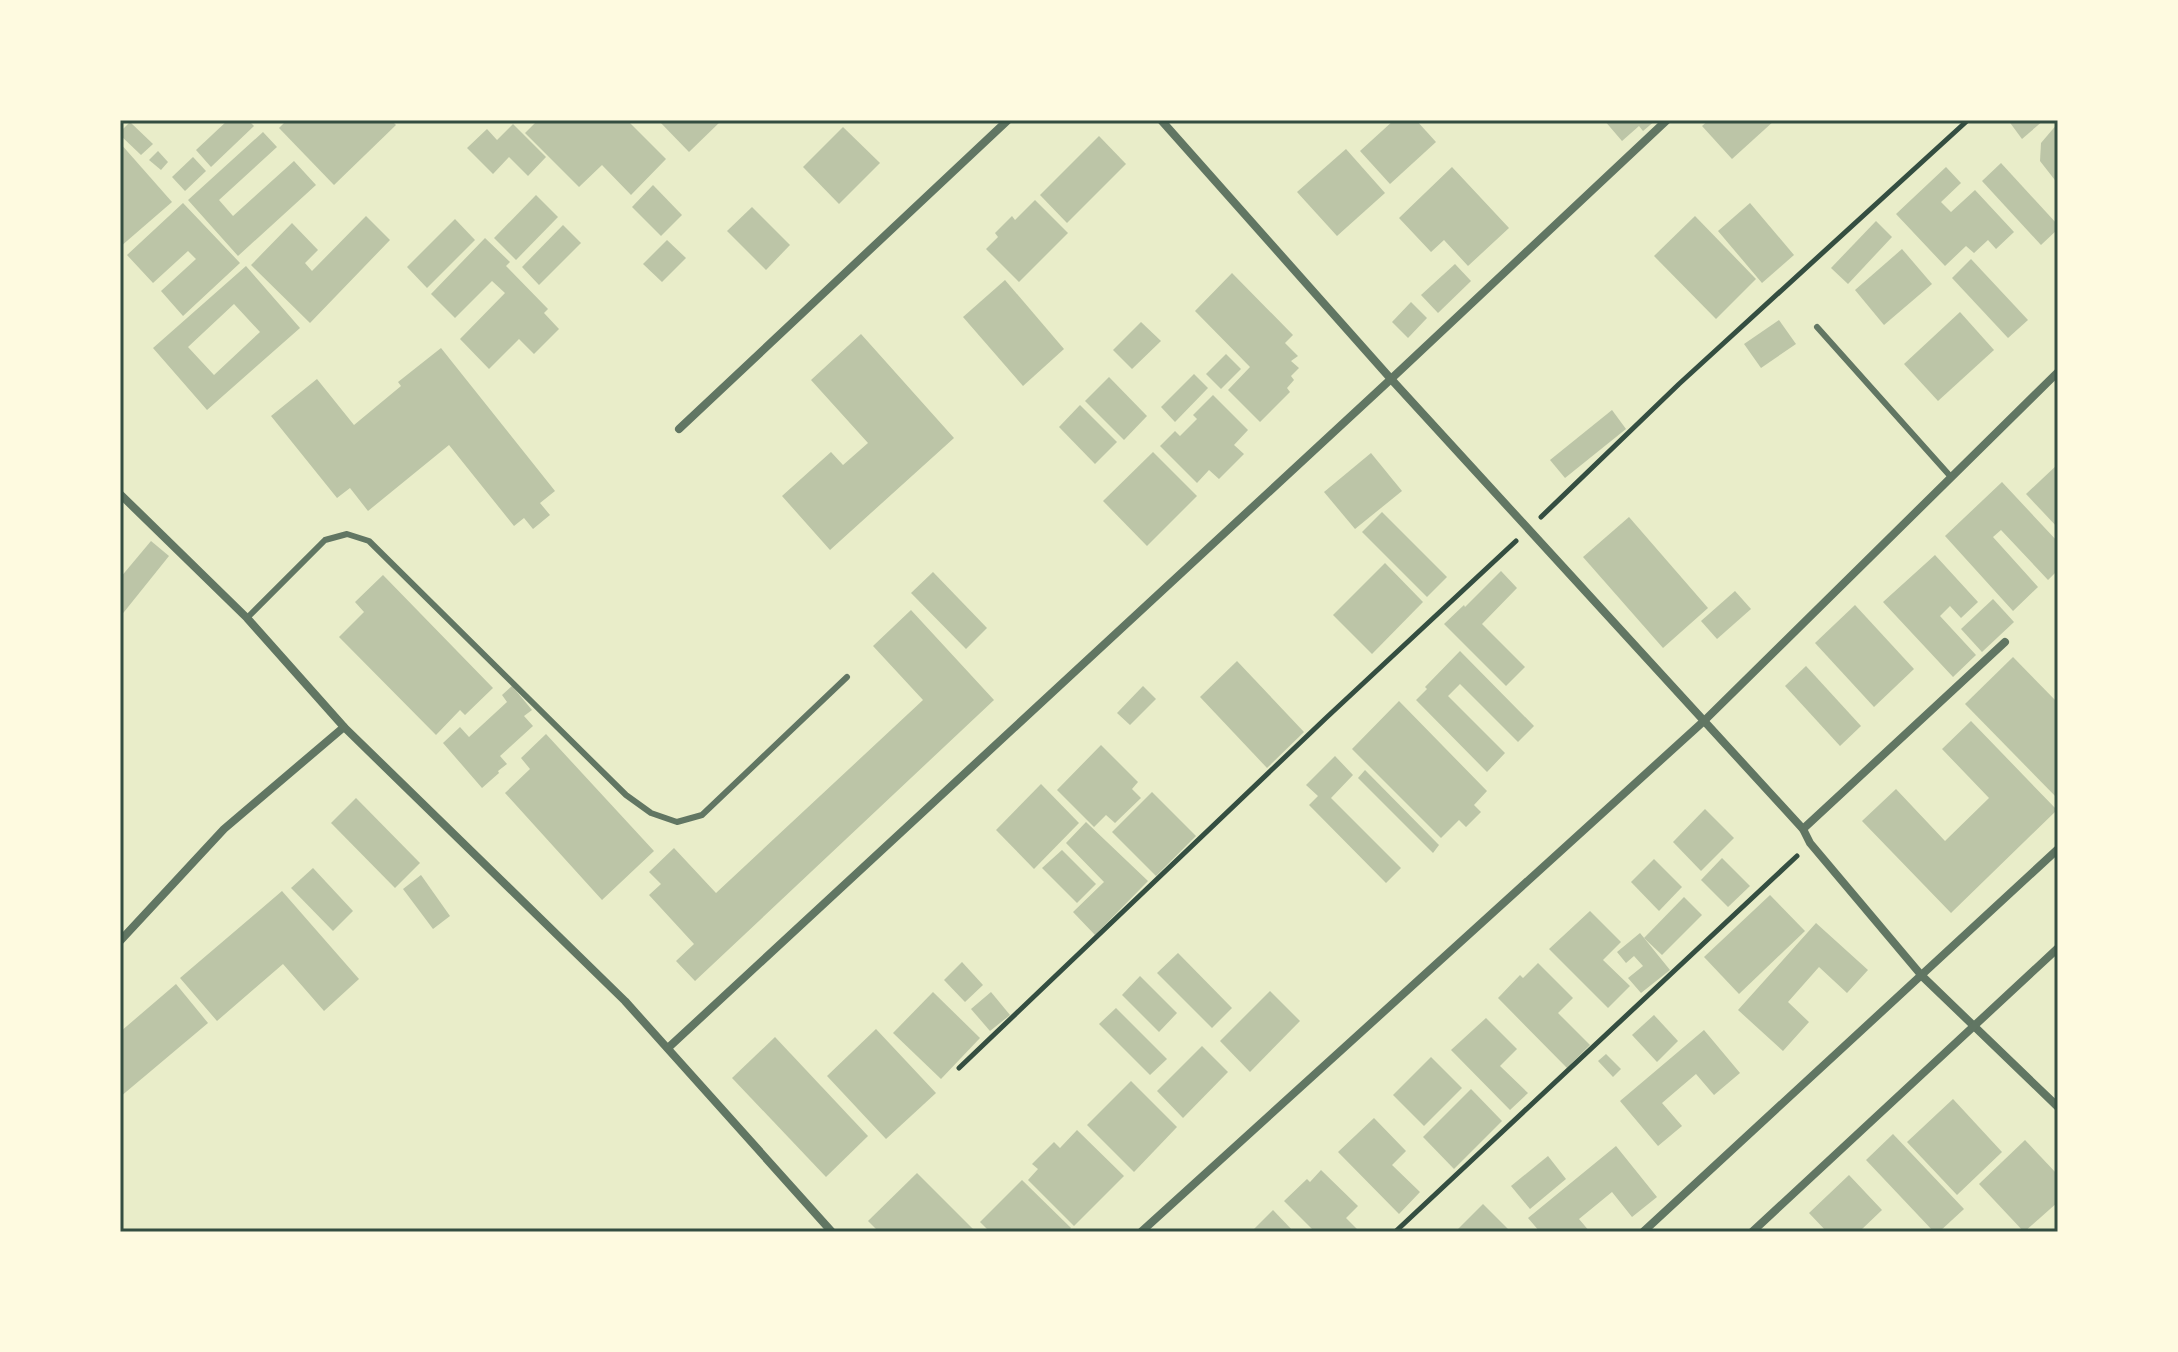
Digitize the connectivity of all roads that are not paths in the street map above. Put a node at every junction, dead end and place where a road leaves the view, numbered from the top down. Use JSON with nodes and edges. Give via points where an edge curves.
{"nodes":[{"id":1,"x":1008,"y":120,"type":"edge"},
{"id":2,"x":1161,"y":120,"type":"edge"},
{"id":3,"x":1667,"y":120,"type":"edge"},
{"id":4,"x":1817,"y":327,"type":"dead end"},
{"id":5,"x":2058,"y":372,"type":"edge"},
{"id":6,"x":1391,"y":379,"type":"junction"},
{"id":7,"x":679,"y":429,"type":"dead end"},
{"id":8,"x":1951,"y":477,"type":"junction"},
{"id":9,"x":120,"y":494,"type":"edge"},
{"id":10,"x":247,"y":618,"type":"junction"},
{"id":11,"x":2005,"y":642,"type":"dead end"},
{"id":12,"x":847,"y":677,"type":"dead end"},
{"id":13,"x":1705,"y":720,"type":"junction"},
{"id":14,"x":344,"y":727,"type":"junction"},
{"id":15,"x":1803,"y":829,"type":"junction"},
{"id":16,"x":2058,"y":849,"type":"edge"},
{"id":17,"x":120,"y":941,"type":"edge"},
{"id":18,"x":2058,"y":948,"type":"edge"},
{"id":19,"x":1922,"y":976,"type":"junction"},
{"id":20,"x":1974,"y":1027,"type":"junction"},
{"id":21,"x":668,"y":1048,"type":"junction"},
{"id":22,"x":2058,"y":1107,"type":"edge"},
{"id":23,"x":832,"y":1232,"type":"edge"},
{"id":24,"x":1141,"y":1232,"type":"edge"},
{"id":25,"x":1643,"y":1232,"type":"edge"},
{"id":26,"x":1752,"y":1232,"type":"edge"}],
"edges":[{"from":1,"to":7,"type":"street"},
{"from":2,"to":6,"type":"street"},
{"from":3,"to":6,"type":"street"},
{"from":4,"to":8,"type":"lane"},
{"from":5,"to":8,"type":"street"},
{"from":6,"to":13,"type":"street"},
{"from":6,"to":21,"type":"street"},
{"from":8,"to":13,"type":"street"},
{"from":9,"to":10,"type":"street"},
{"from":10,"to":12,"type":"lane","via":[[325,540],[347,534],[369,541],[626,795],[651,813],[677,822],[702,815]]},
{"from":10,"to":14,"type":"street"},
{"from":11,"to":15,"type":"street"},
{"from":13,"to":15,"type":"street"},
{"from":13,"to":24,"type":"street"},
{"from":14,"to":17,"type":"street","via":[[224,829]]},
{"from":14,"to":21,"type":"street"},
{"from":15,"to":19,"type":"street"},
{"from":16,"to":19,"type":"street"},
{"from":18,"to":20,"type":"street"},
{"from":19,"to":20,"type":"street"},
{"from":19,"to":25,"type":"street"},
{"from":20,"to":22,"type":"street"},
{"from":20,"to":26,"type":"street"},
{"from":21,"to":23,"type":"street"}]}
